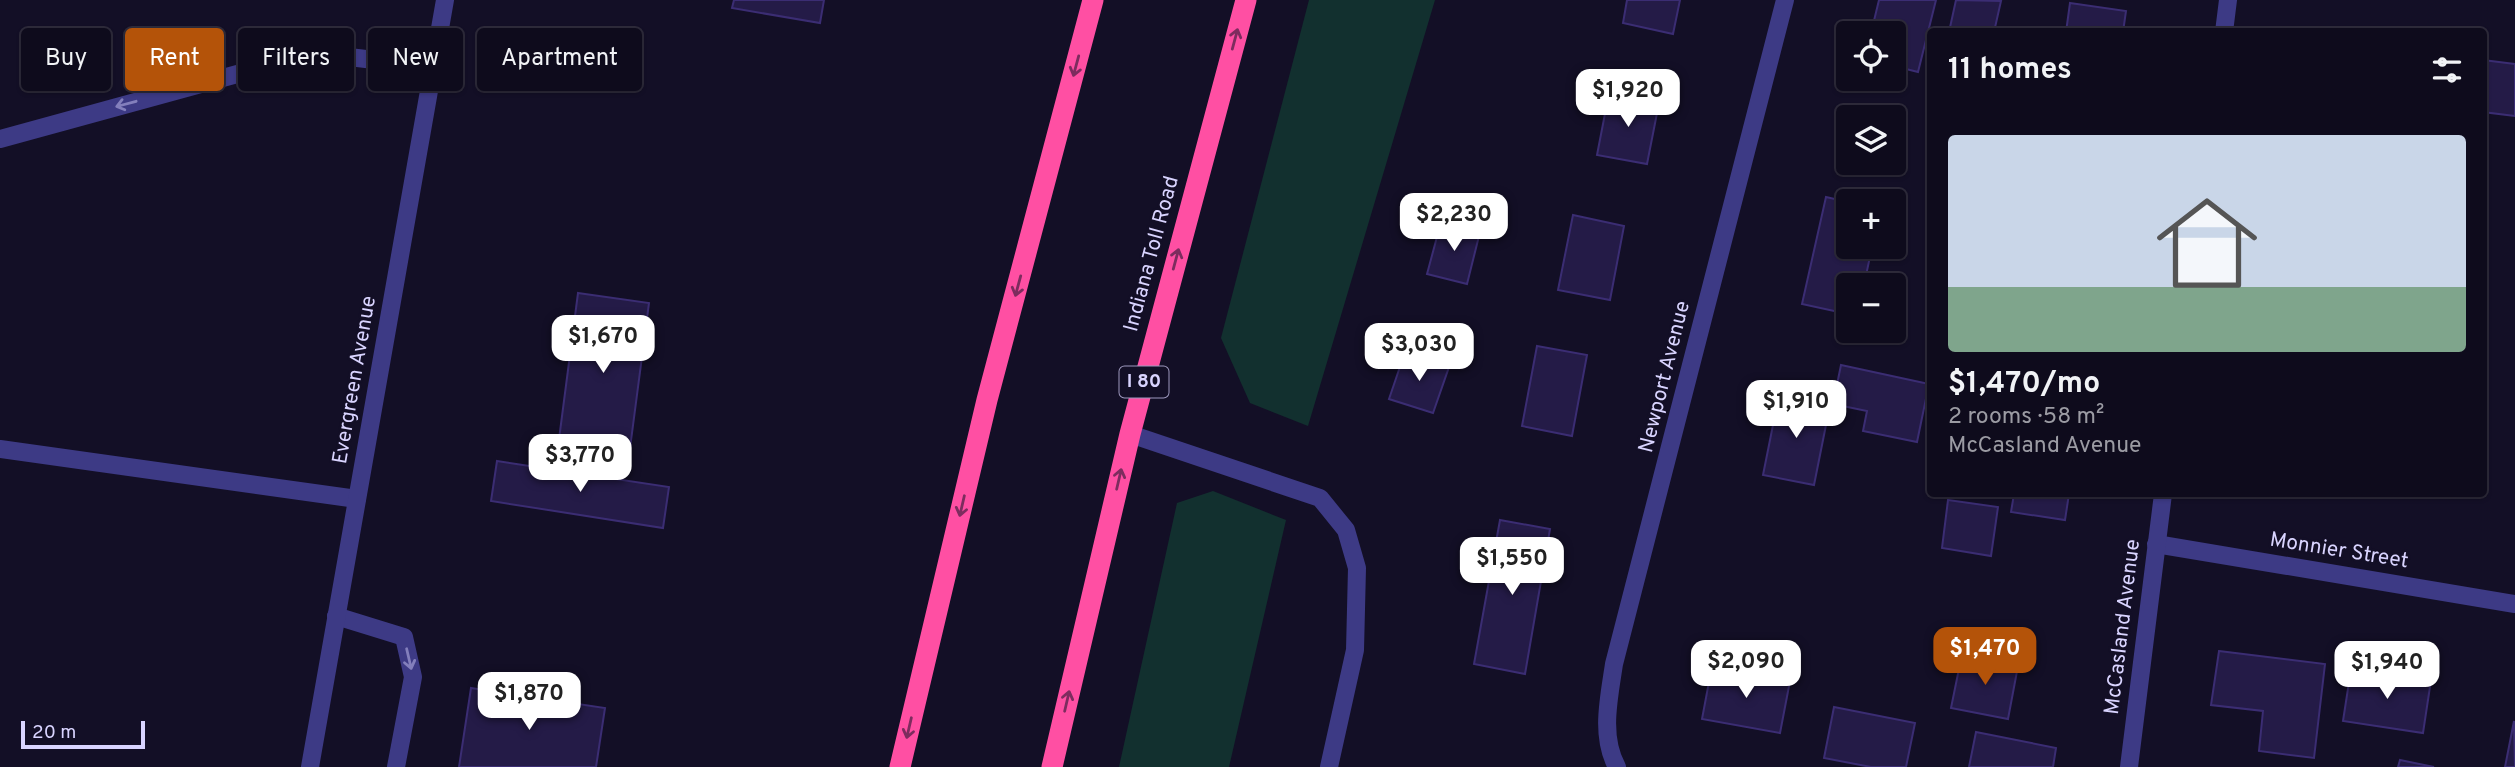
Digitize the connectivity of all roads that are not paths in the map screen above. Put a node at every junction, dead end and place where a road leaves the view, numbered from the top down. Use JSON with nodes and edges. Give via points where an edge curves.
{"nodes":[{"id":1,"x":445,"y":0,"type":"edge"},
{"id":2,"x":1093,"y":0,"type":"edge"},
{"id":3,"x":1245,"y":0,"type":"edge"},
{"id":4,"x":1785,"y":0,"type":"edge"},
{"id":5,"x":2228,"y":0,"type":"edge"},
{"id":6,"x":440,"y":28,"type":"edge"},
{"id":7,"x":2224,"y":28,"type":"edge"},
{"id":8,"x":368,"y":59,"type":"edge"},
{"id":9,"x":429,"y":91,"type":"edge"},
{"id":10,"x":0,"y":139,"type":"edge"},
{"id":11,"x":1130,"y":434,"type":"junction"},
{"id":12,"x":0,"y":449,"type":"edge"},
{"id":13,"x":2162,"y":497,"type":"edge"},
{"id":14,"x":357,"y":499,"type":"junction"},
{"id":15,"x":2156,"y":544,"type":"junction"},
{"id":16,"x":2515,"y":604,"type":"edge"},
{"id":17,"x":336,"y":616,"type":"junction"},
{"id":18,"x":310,"y":767,"type":"edge"},
{"id":19,"x":396,"y":767,"type":"edge"},
{"id":20,"x":900,"y":767,"type":"edge"},
{"id":21,"x":1052,"y":767,"type":"edge"},
{"id":22,"x":1329,"y":767,"type":"edge"},
{"id":23,"x":1617,"y":767,"type":"edge"},
{"id":24,"x":2129,"y":767,"type":"edge"}],
"edges":[{"from":1,"to":6,"type":"street","name":"Evergreen Avenue"},
{"from":2,"to":20,"type":"highway","one_way":true,"via":[[987,400]]},
{"from":11,"to":3,"type":"highway","name":"Indiana Toll Road","number":"I 80","one_way":true},
{"from":4,"to":23,"type":"street","name":"Newport Avenue","via":[[1614,664],[1607,712],[1611,754]]},
{"from":5,"to":7,"type":"street"},
{"from":8,"to":10,"type":"street","one_way":true,"via":[[274,64]]},
{"from":9,"to":14,"type":"street","name":"Evergreen Avenue"},
{"from":21,"to":11,"type":"highway","name":"Indiana Toll Road","number":"I 80","one_way":true},
{"from":11,"to":22,"type":"street","via":[[1320,498],[1346,530],[1357,568],[1355,650]]},
{"from":12,"to":14,"type":"street"},
{"from":13,"to":15,"type":"street","name":"McCasland Avenue"},
{"from":14,"to":17,"type":"street","name":"Evergreen Avenue"},
{"from":15,"to":16,"type":"street","name":"Monnier Street"},
{"from":15,"to":24,"type":"street","name":"McCasland Avenue"},
{"from":17,"to":18,"type":"street","name":"Evergreen Avenue"},
{"from":17,"to":19,"type":"street","one_way":true,"via":[[404,638],[413,677]]}]}
